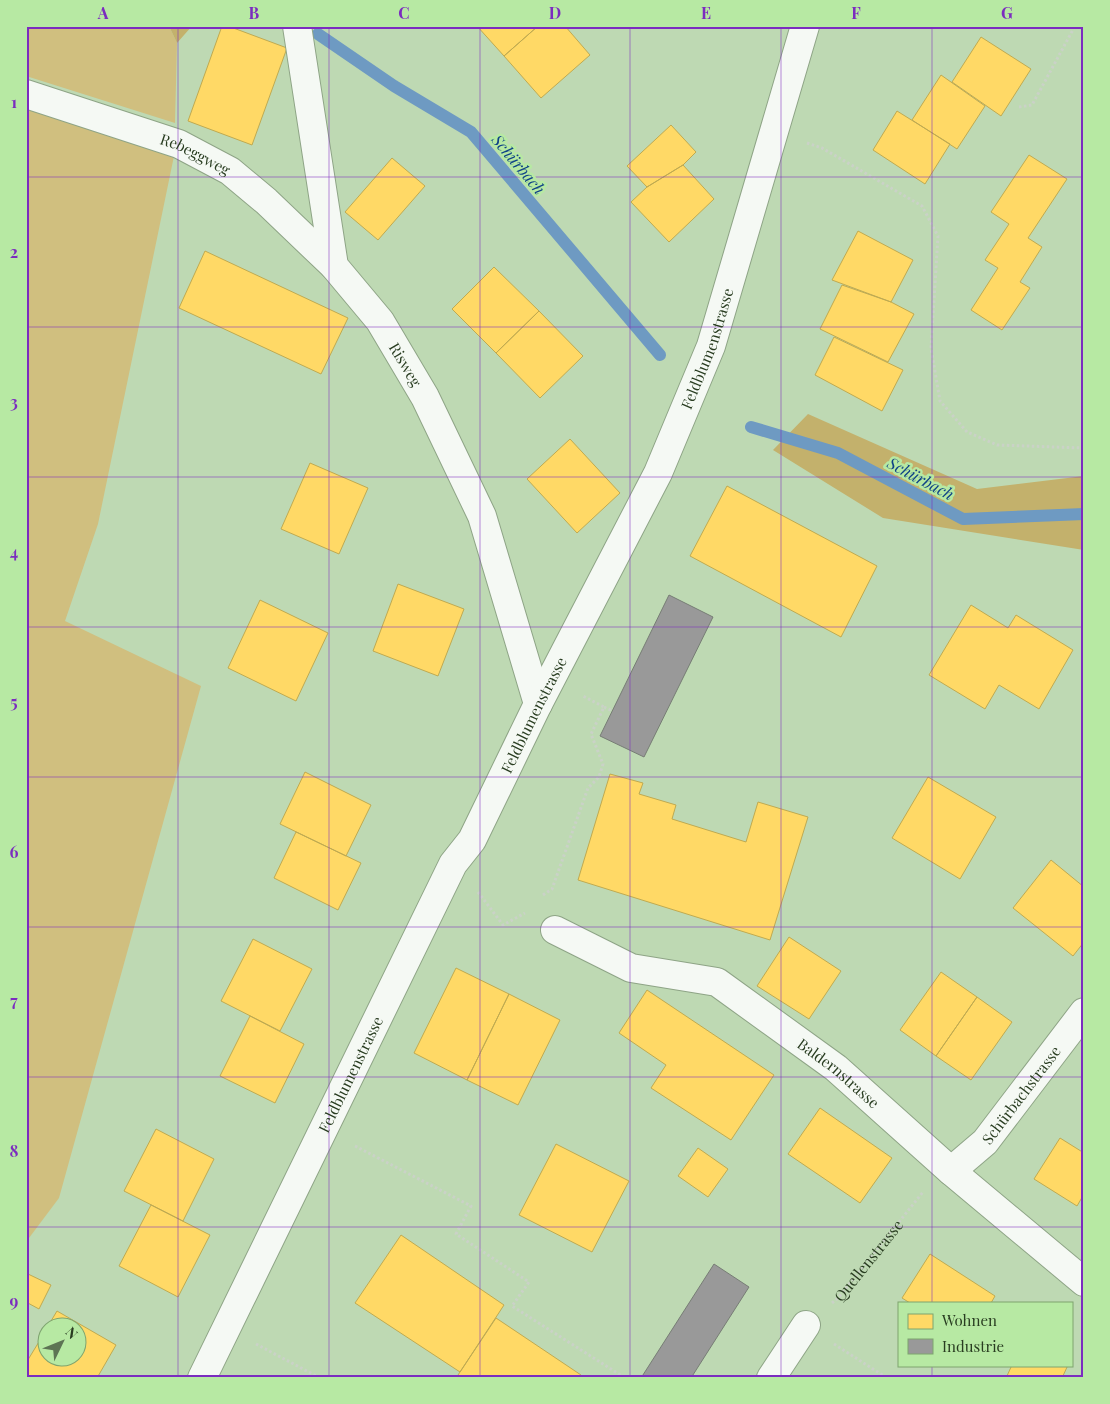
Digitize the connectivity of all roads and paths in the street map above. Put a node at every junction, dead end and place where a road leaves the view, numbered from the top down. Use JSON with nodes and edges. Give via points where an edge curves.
{"nodes":[{"id":1,"x":298,"y":26,"type":"edge"},
{"id":2,"x":805,"y":26,"type":"edge"},
{"id":3,"x":1076,"y":26,"type":"edge"},
{"id":4,"x":26,"y":94,"type":"edge"},
{"id":5,"x":1019,"y":107,"type":"dead end"},
{"id":6,"x":801,"y":141,"type":"dead end"},
{"id":7,"x":334,"y":266,"type":"junction"},
{"id":8,"x":1084,"y":448,"type":"edge"},
{"id":9,"x":581,"y":695,"type":"dead end"},
{"id":10,"x":538,"y":704,"type":"junction"},
{"id":11,"x":604,"y":707,"type":"junction"},
{"id":12,"x":612,"y":711,"type":"dead end"},
{"id":13,"x":475,"y":888,"type":"dead end"},
{"id":14,"x":538,"y":906,"type":"junction"},
{"id":15,"x":555,"y":930,"type":"joint"},
{"id":16,"x":1084,"y":1012,"type":"edge"},
{"id":17,"x":348,"y":1143,"type":"dead end"},
{"id":18,"x":951,"y":1171,"type":"junction"},
{"id":19,"x":1084,"y":1282,"type":"edge"},
{"id":20,"x":806,"y":1325,"type":"junction"},
{"id":21,"x":248,"y":1340,"type":"dead end"},
{"id":22,"x":202,"y":1378,"type":"edge"},
{"id":23,"x":320,"y":1378,"type":"edge"},
{"id":24,"x":625,"y":1378,"type":"edge"},
{"id":25,"x":771,"y":1378,"type":"edge"},
{"id":26,"x":887,"y":1378,"type":"edge"}],
"edges":[{"from":1,"to":7,"type":"street"},
{"from":2,"to":10,"type":"street","name":"Feldblumenstrasse","via":[[712,346],[658,473]]},
{"from":3,"to":5,"type":"path","via":[[1032,104]]},
{"from":4,"to":7,"type":"street","name":"Rebeggweg","via":[[179,144],[230,171]]},
{"from":6,"to":8,"type":"path","via":[[822,148],[922,206],[938,236],[931,348],[940,401],[967,432],[997,445]]},
{"from":7,"to":10,"type":"street","name":"Risweg","via":[[380,321],[395,346],[425,397],[482,516]]},
{"from":9,"to":11,"type":"path"},
{"from":10,"to":22,"type":"street","name":"Feldblumenstrasse","via":[[472,840],[453,864]]},
{"from":11,"to":12,"type":"path"},
{"from":11,"to":14,"type":"path","via":[[591,734],[603,764],[599,777],[588,788],[552,889],[539,897]]},
{"from":13,"to":14,"type":"path","via":[[503,925]]},
{"from":14,"to":15,"type":"path"},
{"from":15,"to":18,"type":"street","name":"Baldernstrasse","via":[[631,968],[717,982],[836,1068]]},
{"from":16,"to":18,"type":"street","name":"Schürbachstrasse","via":[[986,1142]]},
{"from":17,"to":24,"type":"path","via":[[471,1206],[456,1234],[529,1282],[512,1306]]},
{"from":18,"to":19,"type":"street","name":"Baldernstrasse"},
{"from":18,"to":20,"type":"path","name":"Quellenstrasse","via":[[932,1180],[838,1298]]},
{"from":20,"to":25,"type":"street"},
{"from":20,"to":26,"type":"path"},
{"from":21,"to":23,"type":"path"}]}
